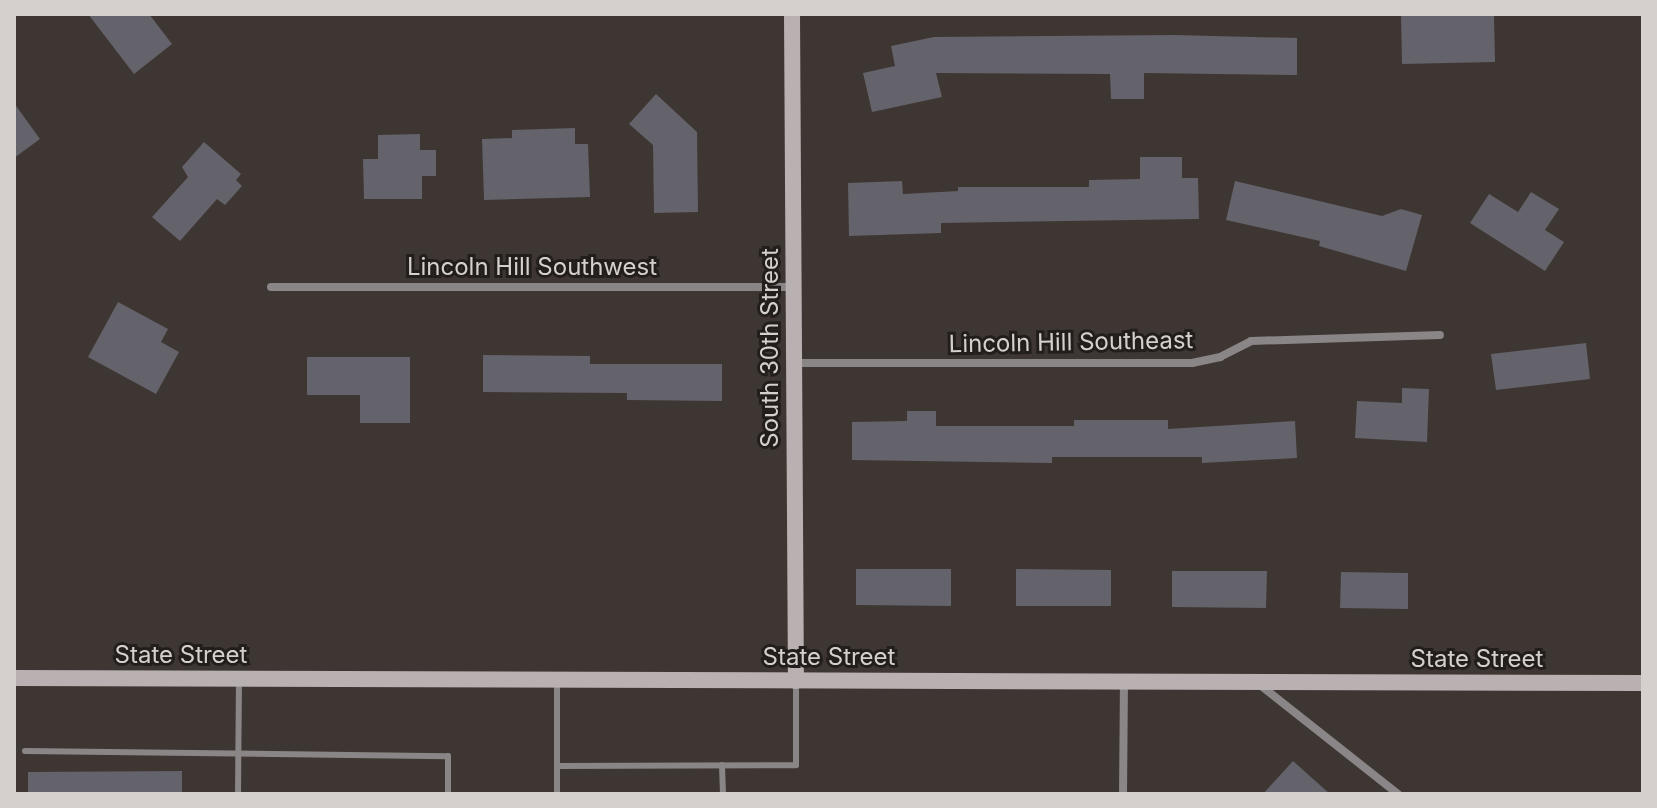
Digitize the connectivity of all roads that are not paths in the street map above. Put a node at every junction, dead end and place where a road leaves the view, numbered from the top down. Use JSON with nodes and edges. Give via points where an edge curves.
{"nodes":[{"id":1,"x":792,"y":14,"type":"edge"},
{"id":2,"x":271,"y":287,"type":"dead end"},
{"id":3,"x":793,"y":287,"type":"junction"},
{"id":4,"x":1440,"y":335,"type":"dead end"},
{"id":5,"x":794,"y":363,"type":"junction"},
{"id":6,"x":14,"y":678,"type":"edge"},
{"id":7,"x":239,"y":679,"type":"junction"},
{"id":8,"x":557,"y":680,"type":"junction"},
{"id":9,"x":796,"y":681,"type":"junction"},
{"id":10,"x":1124,"y":682,"type":"junction"},
{"id":11,"x":1256,"y":682,"type":"junction"},
{"id":12,"x":1643,"y":683,"type":"edge"},
{"id":13,"x":25,"y":751,"type":"dead end"},
{"id":14,"x":239,"y":753,"type":"junction"},
{"id":15,"x":722,"y":765,"type":"junction"},
{"id":16,"x":557,"y":766,"type":"junction"},
{"id":17,"x":238,"y":794,"type":"edge"},
{"id":18,"x":448,"y":794,"type":"edge"},
{"id":19,"x":557,"y":794,"type":"edge"},
{"id":20,"x":723,"y":794,"type":"edge"},
{"id":21,"x":1123,"y":794,"type":"edge"},
{"id":22,"x":1398,"y":794,"type":"edge"}],
"edges":[{"from":1,"to":3,"type":"main road","name":"South 30th Street"},
{"from":2,"to":3,"type":"street","name":"Lincoln Hill Southwest"},
{"from":3,"to":5,"type":"main road","name":"South 30th Street"},
{"from":4,"to":5,"type":"street","name":"Lincoln Hill Southeast","via":[[1251,341],[1220,357],[1192,363]]},
{"from":5,"to":9,"type":"main road","name":"South 30th Street"},
{"from":6,"to":7,"type":"main road","name":"State Street"},
{"from":7,"to":8,"type":"main road","name":"State Street"},
{"from":7,"to":14,"type":"lane"},
{"from":8,"to":9,"type":"main road","name":"State Street"},
{"from":8,"to":16,"type":"lane"},
{"from":9,"to":10,"type":"main road","name":"State Street"},
{"from":9,"to":15,"type":"lane","via":[[796,765]]},
{"from":10,"to":11,"type":"main road","name":"State Street"},
{"from":10,"to":21,"type":"street"},
{"from":11,"to":12,"type":"main road","name":"State Street"},
{"from":11,"to":22,"type":"street"},
{"from":13,"to":14,"type":"lane"},
{"from":14,"to":17,"type":"lane"},
{"from":14,"to":18,"type":"lane","via":[[448,756]]},
{"from":15,"to":16,"type":"lane"},
{"from":15,"to":20,"type":"lane"},
{"from":16,"to":19,"type":"lane"}]}
